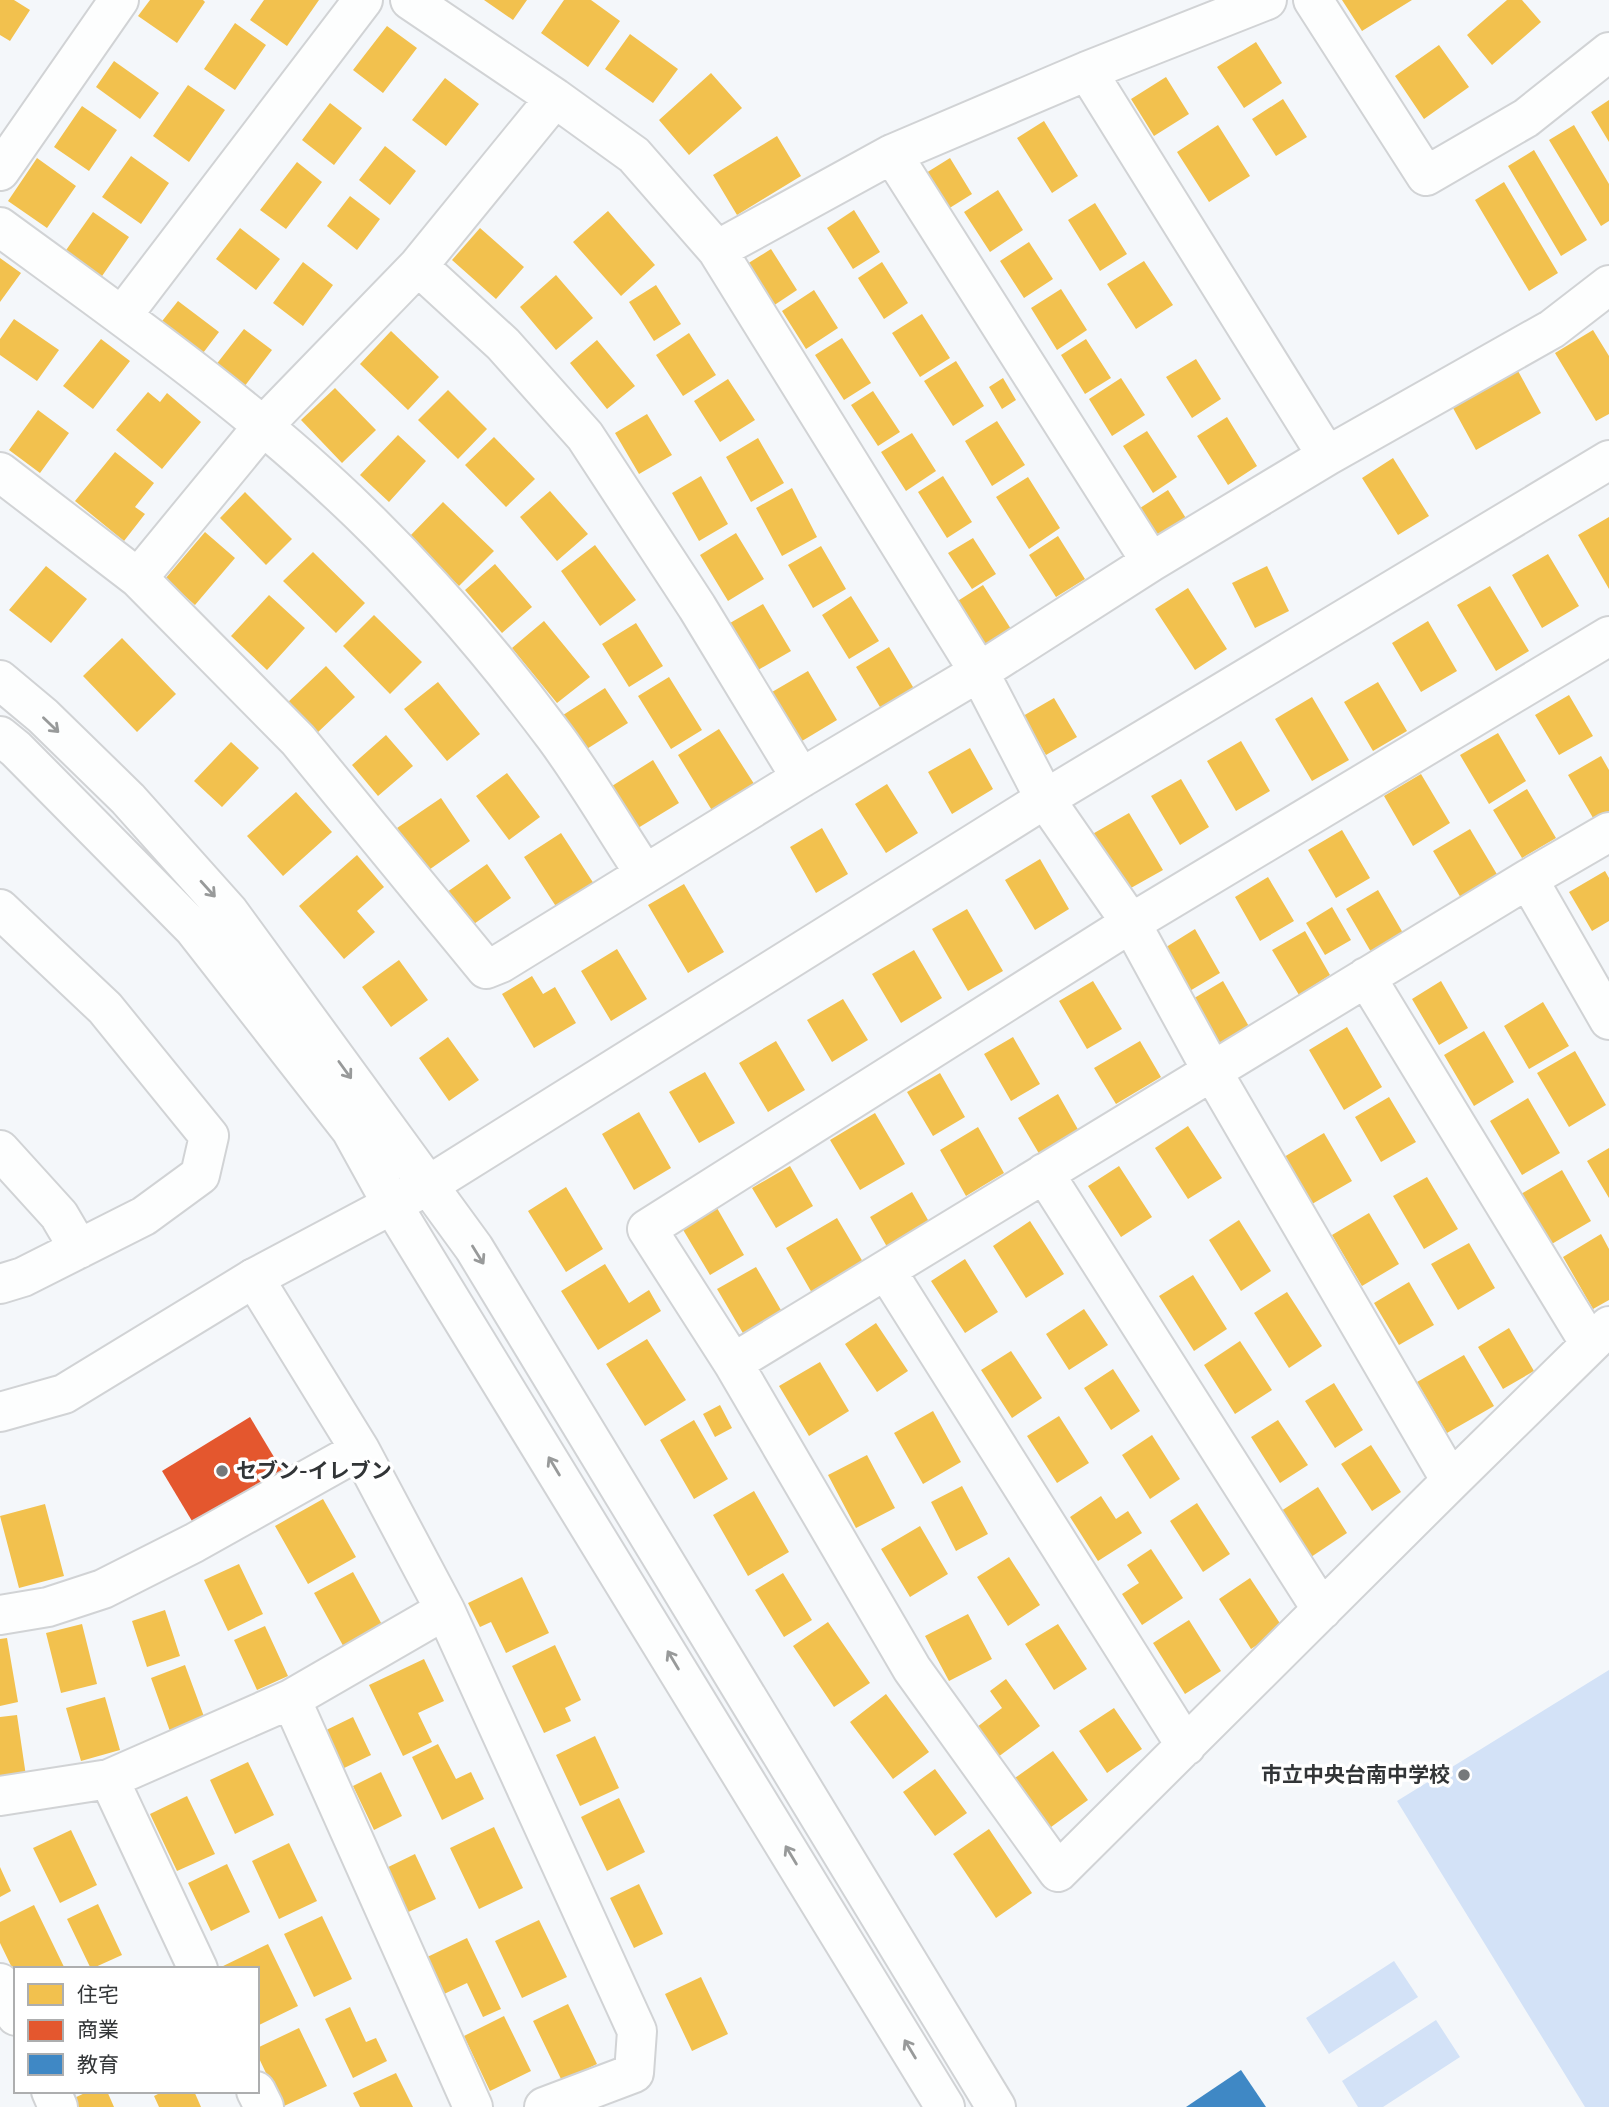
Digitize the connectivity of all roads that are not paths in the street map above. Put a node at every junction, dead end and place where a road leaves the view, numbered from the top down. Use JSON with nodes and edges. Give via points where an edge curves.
{"nodes":[{"id":1,"x":119,"y":0,"type":"edge"},
{"id":2,"x":363,"y":0,"type":"edge"},
{"id":3,"x":410,"y":0,"type":"edge"},
{"id":4,"x":1267,"y":0,"type":"edge"},
{"id":5,"x":1313,"y":0,"type":"edge"},
{"id":6,"x":1609,"y":52,"type":"edge"},
{"id":7,"x":1087,"y":71,"type":"junction"},
{"id":8,"x":555,"y":98,"type":"junction"},
{"id":9,"x":892,"y":154,"type":"junction"},
{"id":10,"x":0,"y":171,"type":"edge"},
{"id":11,"x":0,"y":227,"type":"edge"},
{"id":12,"x":717,"y":250,"type":"junction"},
{"id":13,"x":418,"y":266,"type":"junction"},
{"id":14,"x":1609,"y":285,"type":"edge"},
{"id":15,"x":122,"y":316,"type":"junction"},
{"id":16,"x":263,"y":426,"type":"junction"},
{"id":17,"x":1327,"y":456,"type":"junction"},
{"id":18,"x":1609,"y":460,"type":"edge"},
{"id":19,"x":0,"y":472,"type":"edge"},
{"id":20,"x":1151,"y":562,"type":"junction"},
{"id":21,"x":138,"y":578,"type":"junction"},
{"id":22,"x":1607,"y":642,"type":"edge"},
{"id":23,"x":979,"y":672,"type":"junction"},
{"id":24,"x":0,"y":680,"type":"edge"},
{"id":25,"x":0,"y":736,"type":"edge"},
{"id":26,"x":801,"y":778,"type":"junction"},
{"id":27,"x":1045,"y":799,"type":"junction"},
{"id":28,"x":1609,"y":832,"type":"edge"},
{"id":29,"x":645,"y":874,"type":"junction"},
{"id":30,"x":1528,"y":879,"type":"junction"},
{"id":31,"x":0,"y":909,"type":"edge"},
{"id":32,"x":1131,"y":923,"type":"junction"},
{"id":33,"x":1366,"y":977,"type":"junction"},
{"id":34,"x":1609,"y":1020,"type":"edge"},
{"id":35,"x":1212,"y":1071,"type":"junction"},
{"id":36,"x":0,"y":1150,"type":"edge"},
{"id":37,"x":1044,"y":1173,"type":"junction"},
{"id":38,"x":427,"y":1186,"type":"junction"},
{"id":39,"x":393,"y":1206,"type":"junction"},
{"id":40,"x":79,"y":1249,"type":"junction"},
{"id":41,"x":886,"y":1270,"type":"junction"},
{"id":42,"x":254,"y":1278,"type":"junction"},
{"id":43,"x":0,"y":1284,"type":"edge"},
{"id":44,"x":1599,"y":1335,"type":"edge"},
{"id":45,"x":733,"y":1363,"type":"junction"},
{"id":46,"x":0,"y":1412,"type":"edge"},
{"id":47,"x":360,"y":1450,"type":"junction"},
{"id":48,"x":1451,"y":1480,"type":"junction"},
{"id":49,"x":445,"y":1609,"type":"junction"},
{"id":50,"x":1322,"y":1610,"type":"junction"},
{"id":51,"x":0,"y":1615,"type":"edge"},
{"id":52,"x":291,"y":1699,"type":"junction"},
{"id":53,"x":1186,"y":1746,"type":"junction"},
{"id":54,"x":109,"y":1779,"type":"junction"},
{"id":55,"x":0,"y":1796,"type":"edge"},
{"id":56,"x":197,"y":1967,"type":"edge"},
{"id":57,"x":0,"y":1983,"type":"edge"},
{"id":58,"x":14,"y":2012,"type":"edge"},
{"id":59,"x":473,"y":2107,"type":"edge"},
{"id":60,"x":544,"y":2107,"type":"edge"},
{"id":61,"x":945,"y":2107,"type":"edge"},
{"id":62,"x":996,"y":2107,"type":"edge"}],
"edges":[{"from":1,"to":10,"type":"street"},
{"from":2,"to":15,"type":"street"},
{"from":3,"to":8,"type":"street"},
{"from":4,"to":7,"type":"street"},
{"from":5,"to":6,"type":"street","via":[[1426,176],[1526,118]]},
{"from":7,"to":9,"type":"street"},
{"from":7,"to":17,"type":"street"},
{"from":8,"to":12,"type":"street","via":[[634,155]]},
{"from":8,"to":13,"type":"street"},
{"from":9,"to":12,"type":"street"},
{"from":9,"to":20,"type":"street"},
{"from":11,"to":15,"type":"street"},
{"from":12,"to":23,"type":"street"},
{"from":13,"to":16,"type":"street"},
{"from":13,"to":26,"type":"street","via":[[503,344],[585,436]]},
{"from":14,"to":17,"type":"street","via":[[1552,329]]},
{"from":15,"to":16,"type":"street"},
{"from":16,"to":21,"type":"street"},
{"from":16,"to":29,"type":"street","via":[[360,514],[464,624],[556,738]]},
{"from":17,"to":20,"type":"street"},
{"from":18,"to":27,"type":"street"},
{"from":19,"to":21,"type":"street"},
{"from":20,"to":23,"type":"street"},
{"from":21,"to":29,"type":"street","via":[[298,740],[486,969]]},
{"from":22,"to":32,"type":"street"},
{"from":23,"to":26,"type":"street"},
{"from":23,"to":27,"type":"street"},
{"from":24,"to":38,"type":"street","one_way":true,"via":[[128,799],[229,912]]},
{"from":25,"to":39,"type":"street","via":[[194,929],[351,1130]]},
{"from":26,"to":29,"type":"street"},
{"from":27,"to":32,"type":"street"},
{"from":27,"to":38,"type":"street"},
{"from":28,"to":30,"type":"street"},
{"from":30,"to":33,"type":"street"},
{"from":30,"to":34,"type":"street"},
{"from":31,"to":40,"type":"street","via":[[105,1009],[209,1136],[200,1175],[144,1216]]},
{"from":32,"to":35,"type":"street"},
{"from":32,"to":45,"type":"street","via":[[647,1229]]},
{"from":33,"to":35,"type":"street"},
{"from":33,"to":44,"type":"street"},
{"from":35,"to":37,"type":"street"},
{"from":35,"to":48,"type":"street"},
{"from":36,"to":40,"type":"street","via":[[59,1216]]},
{"from":37,"to":41,"type":"street"},
{"from":37,"to":50,"type":"street"},
{"from":38,"to":39,"type":"street"},
{"from":38,"to":62,"type":"street","one_way":true,"via":[[474,1248]]},
{"from":39,"to":42,"type":"street"},
{"from":61,"to":39,"type":"street","one_way":true},
{"from":40,"to":43,"type":"street"},
{"from":41,"to":45,"type":"street"},
{"from":41,"to":53,"type":"street"},
{"from":42,"to":46,"type":"street","via":[[64,1394]]},
{"from":42,"to":47,"type":"street"},
{"from":44,"to":48,"type":"street"},
{"from":45,"to":53,"type":"street","via":[[912,1669],[1058,1872]]},
{"from":47,"to":49,"type":"street"},
{"from":47,"to":51,"type":"street","via":[[103,1589],[48,1607]]},
{"from":48,"to":50,"type":"street"},
{"from":49,"to":52,"type":"street"},
{"from":49,"to":60,"type":"street","via":[[637,2031],[634,2073]]},
{"from":50,"to":53,"type":"street"},
{"from":52,"to":54,"type":"street"},
{"from":52,"to":59,"type":"street"},
{"from":54,"to":55,"type":"street"},
{"from":54,"to":56,"type":"street"},
{"from":57,"to":58,"type":"street"}]}
